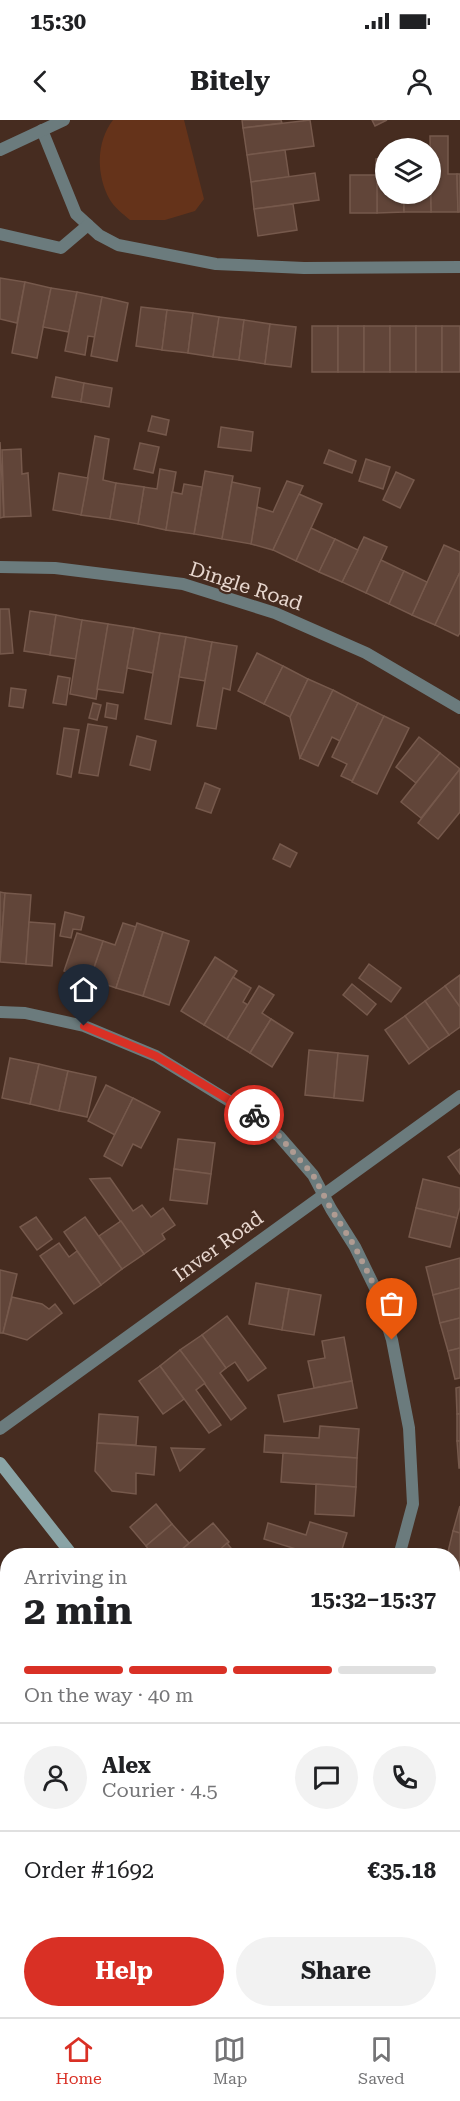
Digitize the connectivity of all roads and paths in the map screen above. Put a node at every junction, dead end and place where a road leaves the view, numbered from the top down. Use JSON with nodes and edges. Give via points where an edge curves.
{"nodes":[{"id":1,"x":64,"y":120,"type":"edge"},
{"id":2,"x":42,"y":130,"type":"junction"},
{"id":3,"x":0,"y":150,"type":"edge"},
{"id":4,"x":88,"y":225,"type":"junction"},
{"id":5,"x":0,"y":234,"type":"edge"},
{"id":6,"x":460,"y":267,"type":"edge"},
{"id":7,"x":0,"y":567,"type":"edge"},
{"id":8,"x":460,"y":708,"type":"edge"},
{"id":9,"x":0,"y":1012,"type":"edge"},
{"id":10,"x":460,"y":1096,"type":"edge"},
{"id":11,"x":323,"y":1194,"type":"junction"},
{"id":12,"x":0,"y":1429,"type":"edge"},
{"id":13,"x":0,"y":1463,"type":"edge"},
{"id":14,"x":67,"y":1548,"type":"edge"},
{"id":15,"x":401,"y":1548,"type":"edge"}],
"edges":[{"from":1,"to":2,"type":"street"},
{"from":2,"to":3,"type":"street"},
{"from":2,"to":4,"type":"street","via":[[76,214]]},
{"from":4,"to":5,"type":"street","via":[[61,248]]},
{"from":4,"to":6,"type":"street","via":[[118,245],[216,264]]},
{"from":7,"to":8,"type":"street","name":"Dingle Road","via":[[55,568],[183,584],[275,614],[366,653]]},
{"from":9,"to":11,"type":"street","via":[[25,1012],[84,1026],[156,1056],[252,1114],[279,1136],[313,1175]]},
{"from":10,"to":11,"type":"street","name":"Inver Road"},
{"from":11,"to":12,"type":"street","name":"Inver Road"},
{"from":11,"to":15,"type":"street","via":[[377,1292],[392,1340],[409,1428],[413,1504]]},
{"from":13,"to":14,"type":"street"}]}
